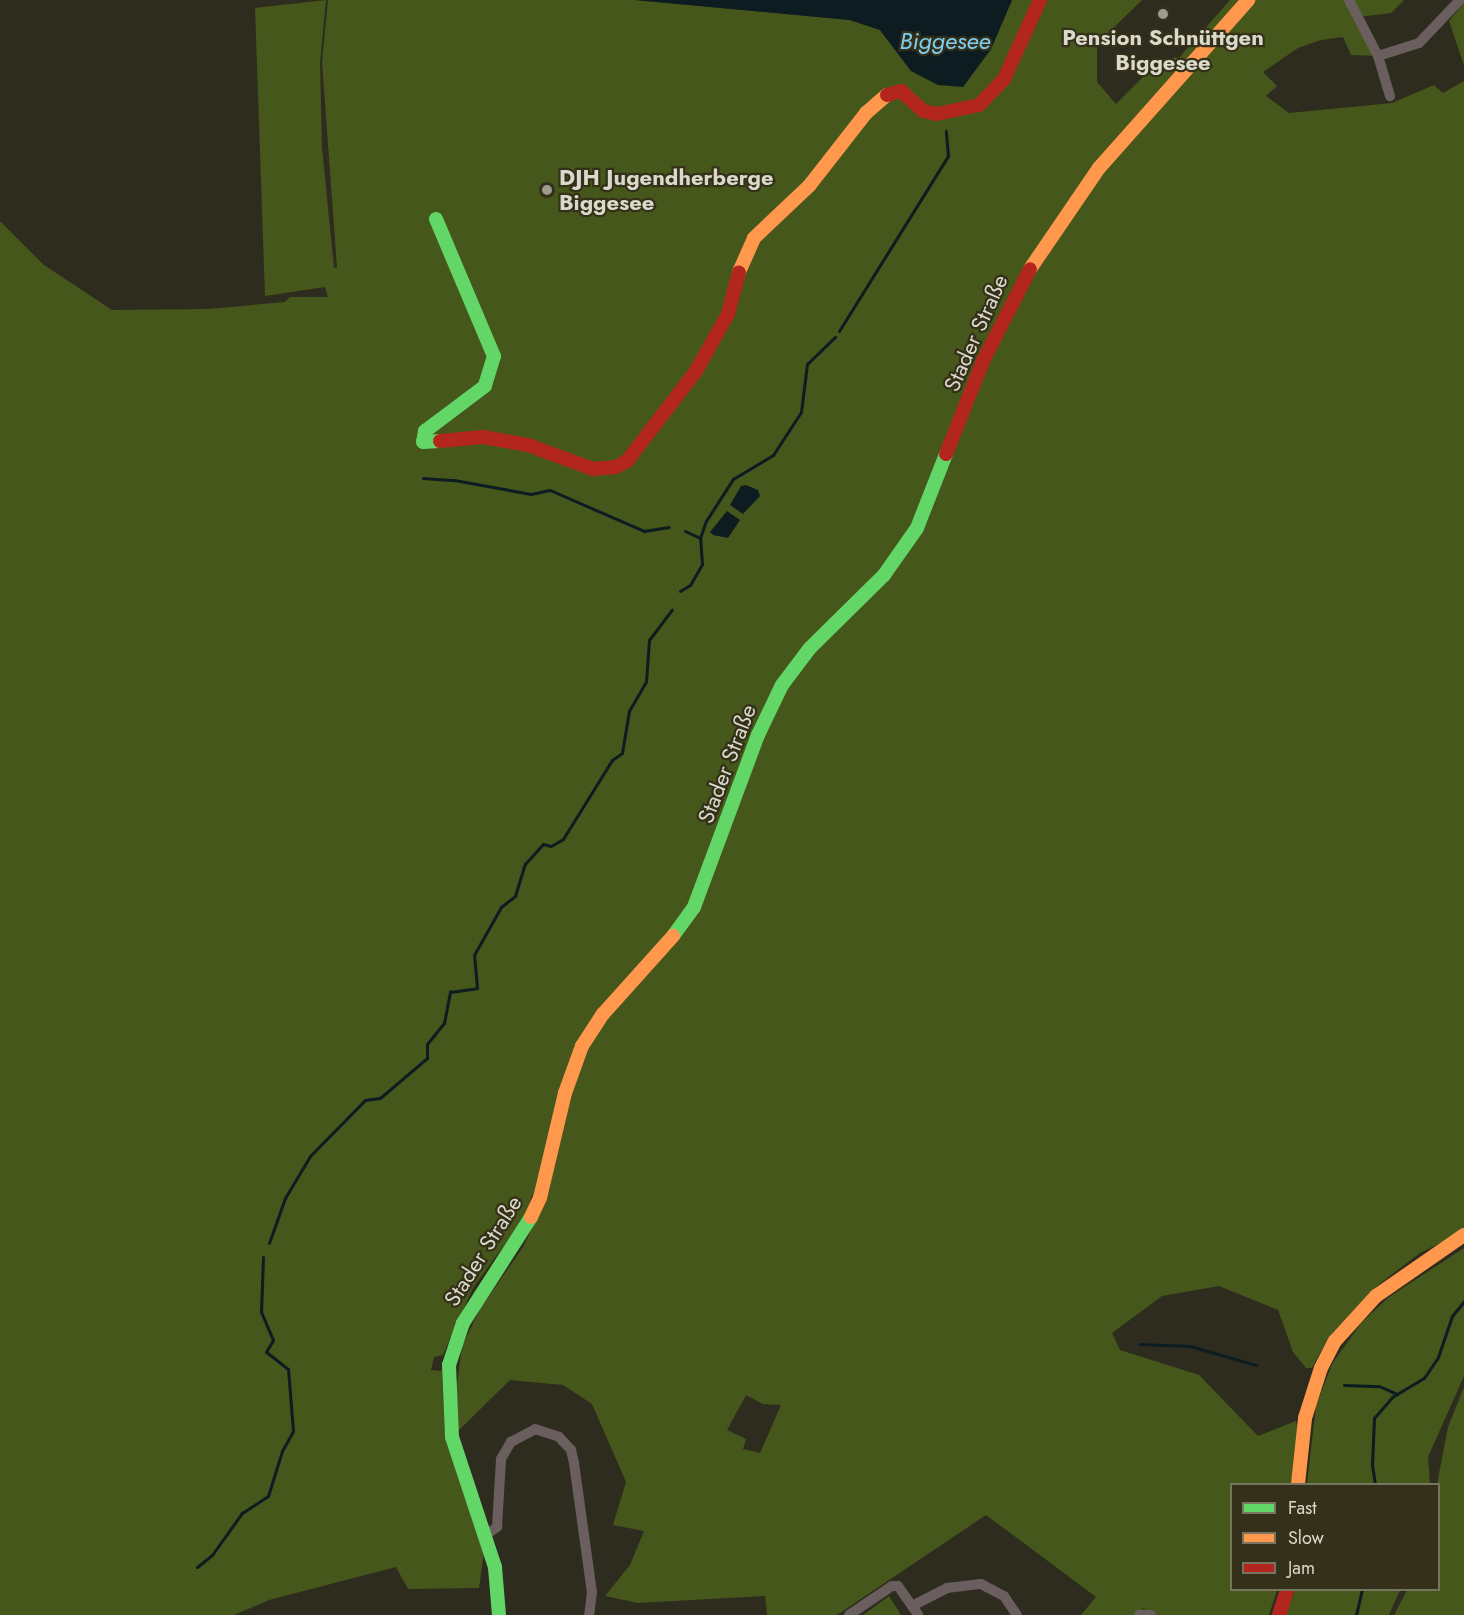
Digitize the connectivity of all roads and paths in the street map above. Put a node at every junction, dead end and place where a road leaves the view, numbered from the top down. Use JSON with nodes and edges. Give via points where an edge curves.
{"nodes":[{"id":1,"x":1040,"y":0,"type":"edge"},
{"id":2,"x":1248,"y":0,"type":"edge"},
{"id":3,"x":1349,"y":0,"type":"edge"},
{"id":4,"x":1460,"y":0,"type":"edge"},
{"id":5,"x":1378,"y":56,"type":"junction"},
{"id":6,"x":1390,"y":96,"type":"dead end"},
{"id":7,"x":436,"y":219,"type":"dead end"},
{"id":8,"x":1464,"y":1235,"type":"edge"},
{"id":9,"x":1299,"y":1483,"type":"edge"},
{"id":10,"x":486,"y":1535,"type":"junction"},
{"id":11,"x":1287,"y":1591,"type":"edge"},
{"id":12,"x":915,"y":1611,"type":"edge"},
{"id":13,"x":1151,"y":1614,"type":"edge"},
{"id":14,"x":500,"y":1615,"type":"edge"},
{"id":15,"x":589,"y":1615,"type":"edge"},
{"id":16,"x":849,"y":1615,"type":"edge"},
{"id":17,"x":1017,"y":1615,"type":"edge"},
{"id":18,"x":1139,"y":1615,"type":"edge"},
{"id":19,"x":1279,"y":1615,"type":"edge"}],
"edges":[{"from":1,"to":7,"type":"street","via":[[1004,79],[979,105],[937,114],[923,111],[901,92],[888,94],[866,112],[809,186],[754,238],[741,266],[728,314],[696,371],[627,461],[616,467],[593,469],[528,445],[483,437],[423,442],[425,431],[485,386],[494,356]]},
{"from":2,"to":10,"type":"street","name":"Stader Straße","via":[[1099,168],[1040,250],[983,361],[917,528],[884,575],[810,648],[782,685],[758,735],[694,907],[665,947],[603,1014],[582,1046],[565,1093],[540,1198],[463,1323],[449,1365],[452,1437]]},
{"from":3,"to":5,"type":"street"},
{"from":4,"to":5,"type":"street","via":[[1419,43]]},
{"from":5,"to":6,"type":"street"},
{"from":8,"to":9,"type":"street","via":[[1404,1274],[1351,1321],[1327,1354],[1305,1418]]},
{"from":10,"to":14,"type":"street","name":"Stader Straße","via":[[495,1567]]},
{"from":10,"to":15,"type":"street","via":[[497,1527],[501,1460],[511,1442],[535,1430],[560,1437],[571,1450],[574,1463],[592,1592]]},
{"from":11,"to":19,"type":"street"},
{"from":12,"to":16,"type":"street","via":[[898,1586],[892,1586]]},
{"from":12,"to":17,"type":"street","via":[[947,1588],[981,1584],[1004,1596]]},
{"from":13,"to":18,"type":"street"}]}
